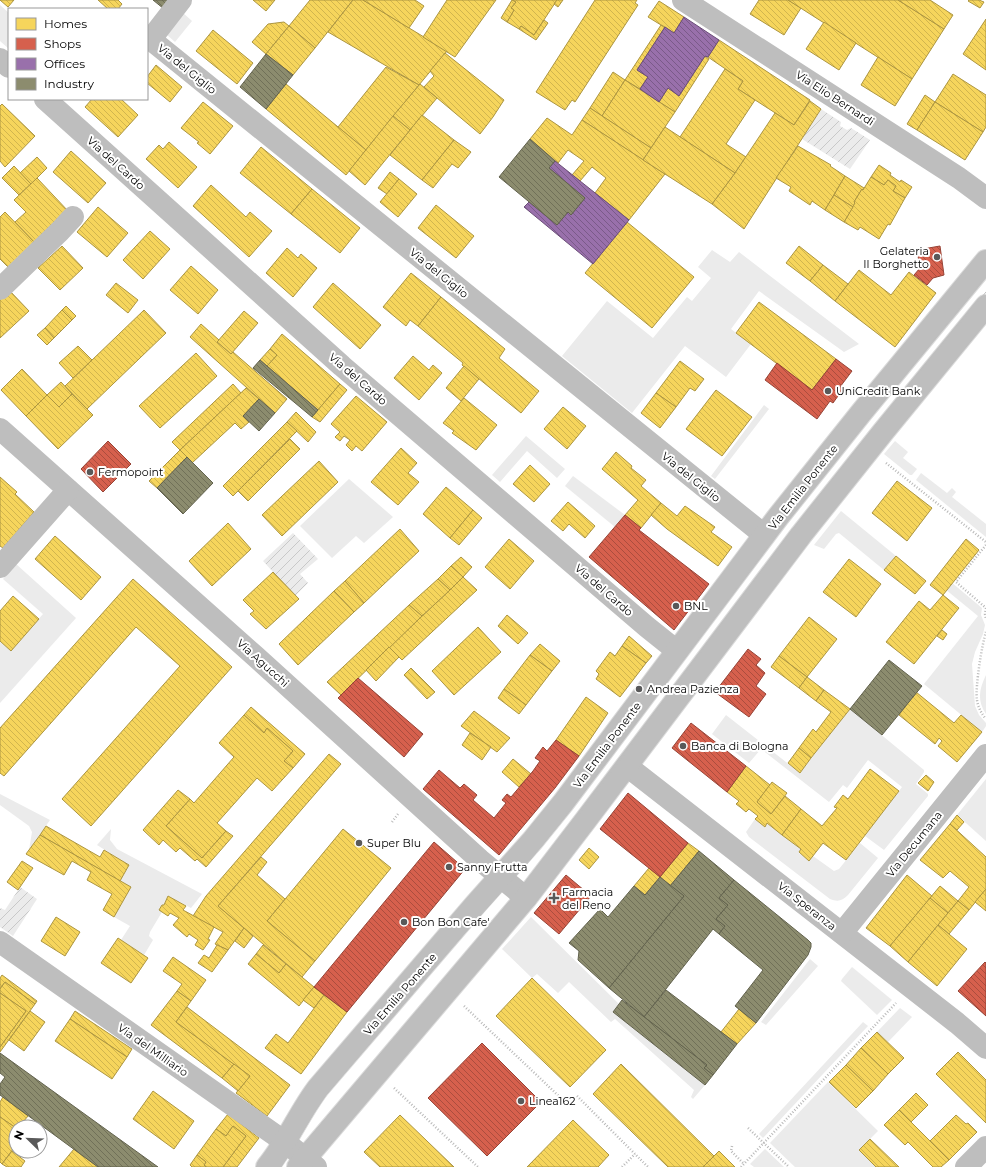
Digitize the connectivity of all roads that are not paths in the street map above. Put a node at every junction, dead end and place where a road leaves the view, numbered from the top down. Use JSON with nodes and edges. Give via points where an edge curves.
{"nodes":[{"id":1,"x":180,"y":0,"type":"edge"},
{"id":2,"x":683,"y":0,"type":"edge"},
{"id":3,"x":0,"y":59,"type":"edge"},
{"id":4,"x":8,"y":66,"type":"edge"},
{"id":5,"x":46,"y":100,"type":"edge"},
{"id":6,"x":986,"y":198,"type":"edge"},
{"id":7,"x":73,"y":217,"type":"dead end"},
{"id":8,"x":986,"y":261,"type":"edge"},
{"id":9,"x":0,"y":289,"type":"edge"},
{"id":10,"x":986,"y":306,"type":"edge"},
{"id":11,"x":0,"y":429,"type":"edge"},
{"id":12,"x":68,"y":490,"type":"junction"},
{"id":13,"x":764,"y":535,"type":"junction"},
{"id":14,"x":0,"y":567,"type":"edge"},
{"id":15,"x":677,"y":651,"type":"junction"},
{"id":16,"x":986,"y":755,"type":"edge"},
{"id":17,"x":627,"y":766,"type":"junction"},
{"id":18,"x":500,"y":878,"type":"junction"},
{"id":19,"x":526,"y":898,"type":"junction"},
{"id":20,"x":842,"y":933,"type":"junction"},
{"id":21,"x":2,"y":948,"type":"edge"},
{"id":22,"x":986,"y":1048,"type":"edge"},
{"id":23,"x":285,"y":1142,"type":"junction"},
{"id":24,"x":986,"y":1147,"type":"edge"},
{"id":25,"x":307,"y":1164,"type":"edge"},
{"id":26,"x":267,"y":1167,"type":"edge"},
{"id":27,"x":966,"y":1167,"type":"edge"}],
"edges":[{"from":1,"to":13,"type":"street","name":"Via del Giglio","via":[[157,30],[153,38],[155,43]]},
{"from":2,"to":6,"type":"street","name":"Via Elio Bernardi"},
{"from":3,"to":4,"type":"street"},
{"from":5,"to":15,"type":"street","name":"Via del Cardo","via":[[342,366]]},
{"from":7,"to":9,"type":"street"},
{"from":8,"to":13,"type":"street","name":"Via Emilia Ponente","via":[[860,413]]},
{"from":10,"to":17,"type":"street","via":[[801,535]]},
{"from":11,"to":12,"type":"street","name":"Via Agucchi"},
{"from":12,"to":14,"type":"street"},
{"from":12,"to":18,"type":"street","name":"Via Agucchi"},
{"from":13,"to":15,"type":"street","name":"Via Emilia Ponente"},
{"from":15,"to":18,"type":"street","name":"Via Emilia Ponente","via":[[563,803]]},
{"from":16,"to":20,"type":"street","name":"Via Decumana"},
{"from":17,"to":19,"type":"street"},
{"from":17,"to":20,"type":"street","name":"Via Speranza"},
{"from":18,"to":19,"type":"street","name":"Via Agucchi"},
{"from":18,"to":23,"type":"street","name":"Via Emilia Ponente","via":[[318,1088]]},
{"from":19,"to":25,"type":"street"},
{"from":20,"to":22,"type":"street","name":"Via Speranza","via":[[958,1023]]},
{"from":21,"to":23,"type":"street","name":"Via del Milliario"},
{"from":23,"to":25,"type":"street","name":"Via del Milliario"},
{"from":23,"to":26,"type":"street","name":"Via Emilia Ponente"},
{"from":24,"to":27,"type":"street"}]}
